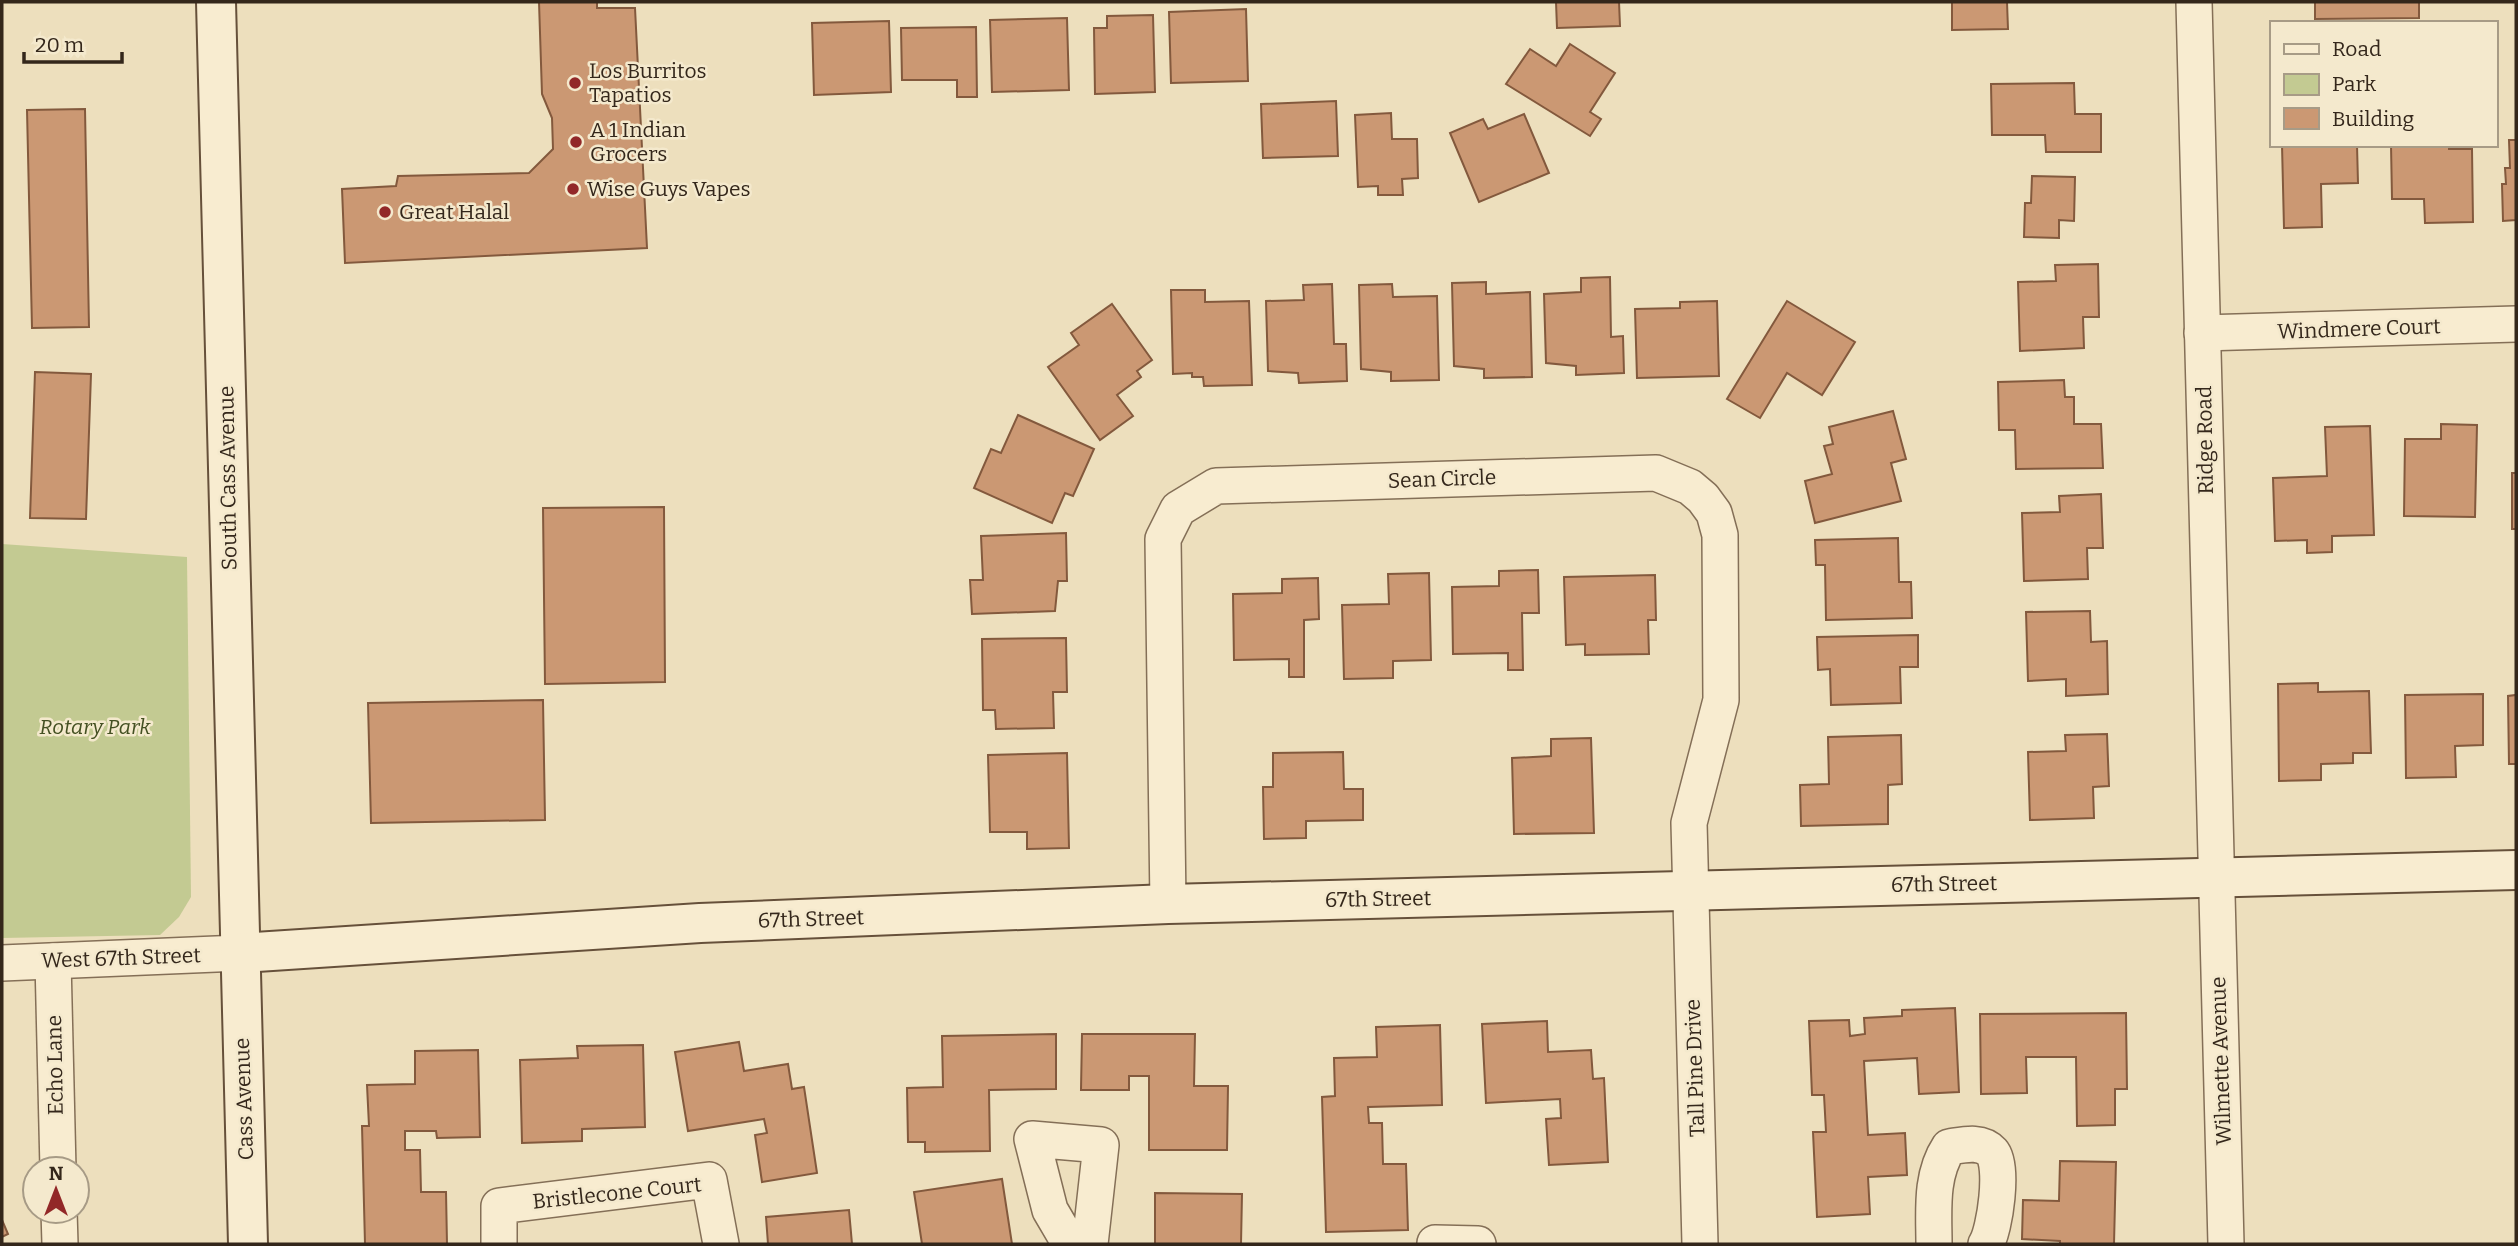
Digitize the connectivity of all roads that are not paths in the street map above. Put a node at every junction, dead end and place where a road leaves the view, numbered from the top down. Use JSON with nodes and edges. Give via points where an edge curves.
{"nodes":[{"id":1,"x":216,"y":2,"type":"edge"},
{"id":2,"x":2194,"y":2,"type":"edge"},
{"id":3,"x":2516,"y":324,"type":"edge"},
{"id":4,"x":2202,"y":333,"type":"junction"},
{"id":5,"x":2516,"y":870,"type":"edge"},
{"id":6,"x":2215,"y":878,"type":"junction"},
{"id":7,"x":1690,"y":891,"type":"junction"},
{"id":8,"x":1168,"y":904,"type":"junction"},
{"id":9,"x":240,"y":953,"type":"junction"},
{"id":10,"x":52,"y":961,"type":"junction"},
{"id":11,"x":2,"y":963,"type":"edge"},
{"id":12,"x":58,"y":1155,"type":"edge"},
{"id":13,"x":59,"y":1225,"type":"edge"},
{"id":14,"x":1435,"y":1243,"type":"edge"},
{"id":15,"x":60,"y":1244,"type":"edge"},
{"id":16,"x":248,"y":1244,"type":"edge"},
{"id":17,"x":499,"y":1244,"type":"edge"},
{"id":18,"x":721,"y":1244,"type":"edge"},
{"id":19,"x":1070,"y":1244,"type":"edge"},
{"id":20,"x":1090,"y":1244,"type":"edge"},
{"id":21,"x":1478,"y":1244,"type":"edge"},
{"id":22,"x":1700,"y":1244,"type":"edge"},
{"id":23,"x":1934,"y":1244,"type":"edge"},
{"id":24,"x":1986,"y":1244,"type":"edge"},
{"id":25,"x":2226,"y":1244,"type":"edge"}],
"edges":[{"from":1,"to":9,"type":"street","name":"South Cass Avenue"},
{"from":2,"to":4,"type":"street","name":"Ridge Road"},
{"from":3,"to":4,"type":"street","name":"Windmere Court"},
{"from":4,"to":6,"type":"street","name":"Ridge Road"},
{"from":5,"to":6,"type":"street","name":"67th Street"},
{"from":6,"to":7,"type":"street","name":"67th Street"},
{"from":6,"to":25,"type":"street","name":"Wilmette Avenue"},
{"from":7,"to":8,"type":"street","name":"67th Street"},
{"from":7,"to":8,"type":"street","name":"Sean Circle","via":[[1689,823],[1721,700],[1720,535],[1714,513],[1703,498],[1690,487],[1656,473],[1216,486],[1178,509],[1163,539]]},
{"from":7,"to":22,"type":"street","name":"Tall Pine Drive"},
{"from":8,"to":9,"type":"street","name":"67th Street","via":[[700,923]]},
{"from":9,"to":10,"type":"street","name":"West 67th Street"},
{"from":9,"to":16,"type":"street","name":"Cass Avenue"},
{"from":10,"to":11,"type":"street","name":"West 67th Street"},
{"from":10,"to":12,"type":"street","name":"Echo Lane"},
{"from":13,"to":15,"type":"street"},
{"from":14,"to":21,"type":"street"},
{"from":17,"to":18,"type":"street","name":"Bristlecone Court","via":[[499,1206],[709,1180]]},
{"from":19,"to":20,"type":"street","via":[[1050,1210],[1032,1139],[1101,1145]]},
{"from":23,"to":24,"type":"street","via":[[1938,1170],[1949,1147],[1965,1144],[1980,1145],[1992,1152],[1996,1161],[1996,1207]]}]}
